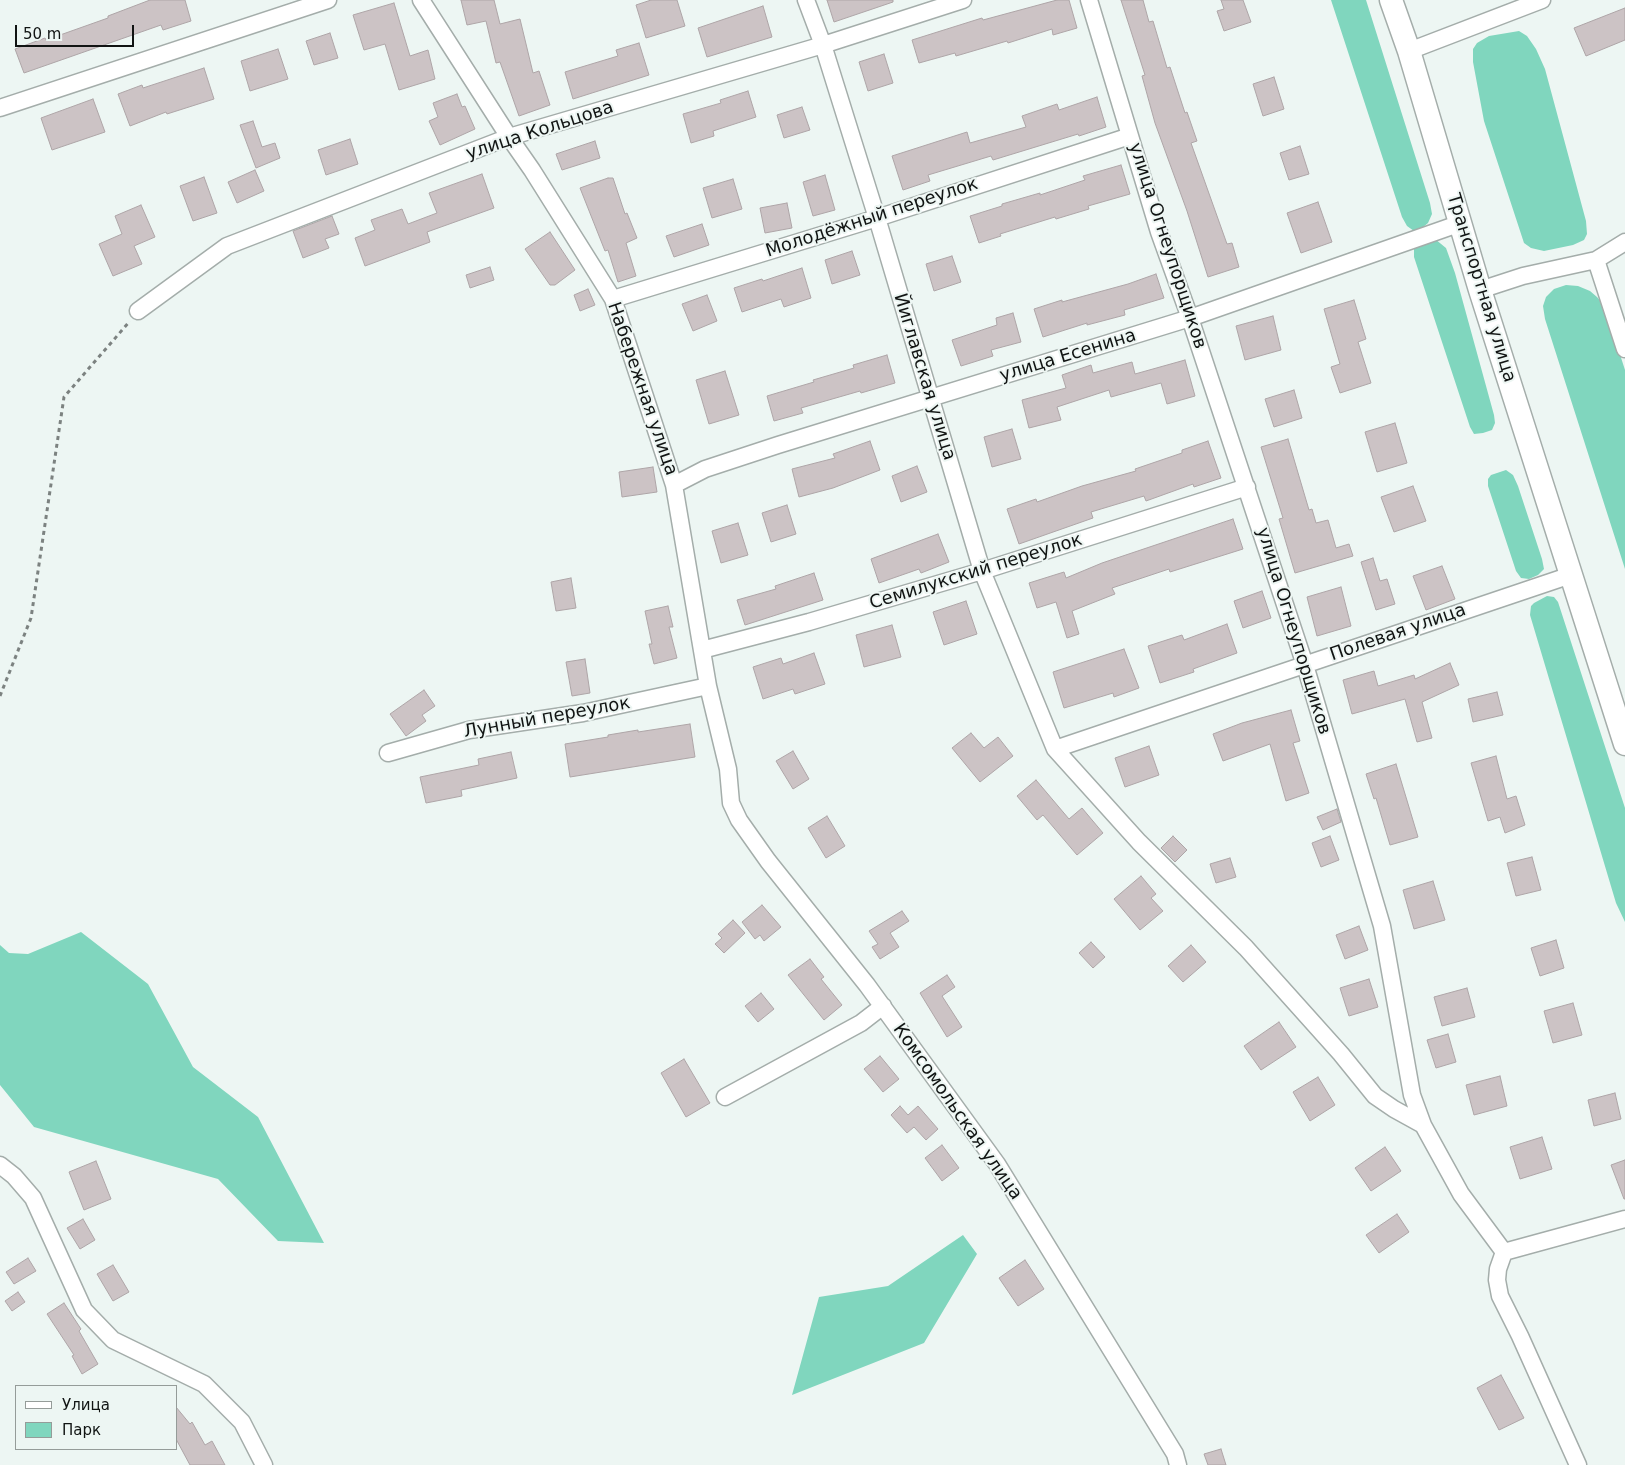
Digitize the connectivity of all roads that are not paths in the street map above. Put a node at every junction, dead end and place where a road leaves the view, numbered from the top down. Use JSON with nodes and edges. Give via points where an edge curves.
{"nodes":[{"id":1,"x":328,"y":0,"type":"edge"},
{"id":2,"x":421,"y":0,"type":"edge"},
{"id":3,"x":806,"y":0,"type":"edge"},
{"id":4,"x":964,"y":0,"type":"edge"},
{"id":5,"x":1089,"y":0,"type":"edge"},
{"id":6,"x":1391,"y":0,"type":"edge"},
{"id":7,"x":1532,"y":2,"type":"edge"},
{"id":8,"x":823,"y":46,"type":"junction"},
{"id":9,"x":1409,"y":51,"type":"junction"},
{"id":10,"x":0,"y":108,"type":"edge"},
{"id":11,"x":1130,"y":136,"type":"junction"},
{"id":12,"x":509,"y":137,"type":"junction"},
{"id":13,"x":877,"y":218,"type":"junction"},
{"id":14,"x":1460,"y":223,"type":"junction"},
{"id":15,"x":1625,"y":242,"type":"edge"},
{"id":16,"x":1596,"y":260,"type":"junction"},
{"id":17,"x":1480,"y":290,"type":"junction"},
{"id":18,"x":613,"y":299,"type":"junction"},
{"id":19,"x":138,"y":311,"type":"road end"},
{"id":20,"x":1190,"y":318,"type":"junction"},
{"id":21,"x":1625,"y":349,"type":"edge"},
{"id":22,"x":931,"y":398,"type":"junction"},
{"id":23,"x":674,"y":485,"type":"junction"},
{"id":24,"x":1247,"y":487,"type":"junction"},
{"id":25,"x":982,"y":571,"type":"junction"},
{"id":26,"x":1571,"y":575,"type":"junction"},
{"id":27,"x":702,"y":650,"type":"junction"},
{"id":28,"x":1305,"y":665,"type":"junction"},
{"id":29,"x":708,"y":686,"type":"junction"},
{"id":30,"x":1625,"y":744,"type":"edge"},
{"id":31,"x":1055,"y":749,"type":"junction"},
{"id":32,"x":388,"y":753,"type":"dead end"},
{"id":33,"x":728,"y":769,"type":"joint"},
{"id":34,"x":883,"y":1006,"type":"junction"},
{"id":35,"x":725,"y":1097,"type":"dead end"},
{"id":36,"x":1423,"y":1125,"type":"junction"},
{"id":37,"x":0,"y":1165,"type":"edge"},
{"id":38,"x":1625,"y":1219,"type":"edge"},
{"id":39,"x":1504,"y":1252,"type":"junction"},
{"id":40,"x":264,"y":1465,"type":"edge"},
{"id":41,"x":1178,"y":1465,"type":"edge"},
{"id":42,"x":1578,"y":1465,"type":"edge"}],
"edges":[{"from":1,"to":10,"type":"street"},
{"from":2,"to":12,"type":"street","name":"Набережная улица"},
{"from":3,"to":8,"type":"street","name":"Йиглавская улица"},
{"from":4,"to":8,"type":"street","name":"улица Кольцова"},
{"from":5,"to":11,"type":"street","name":"улица Огнеупорщиков"},
{"from":6,"to":9,"type":"main road","name":"Транспортная улица"},
{"from":7,"to":9,"type":"street"},
{"from":8,"to":12,"type":"street","name":"улица Кольцова"},
{"from":8,"to":13,"type":"street","name":"Йиглавская улица"},
{"from":9,"to":14,"type":"main road","name":"Транспортная улица"},
{"from":11,"to":13,"type":"street","name":"Молодёжный переулок"},
{"from":11,"to":20,"type":"street","name":"улица Огнеупорщиков","via":[[1159,232]]},
{"from":12,"to":18,"type":"street","name":"Набережная улица"},
{"from":12,"to":19,"type":"street","name":"улица Кольцова","via":[[227,246]]},
{"from":13,"to":18,"type":"street","name":"Молодёжный переулок"},
{"from":13,"to":22,"type":"street","name":"Йиглавская улица"},
{"from":14,"to":17,"type":"main road","name":"Транспортная улица"},
{"from":14,"to":20,"type":"street","name":"улица Есенина"},
{"from":15,"to":16,"type":"street"},
{"from":16,"to":17,"type":"street","via":[[1523,276]]},
{"from":16,"to":21,"type":"street"},
{"from":17,"to":26,"type":"main road","name":"Транспортная улица"},
{"from":18,"to":23,"type":"street","name":"Набережная улица"},
{"from":20,"to":22,"type":"street","name":"улица Есенина"},
{"from":20,"to":24,"type":"street","name":"улица Огнеупорщиков"},
{"from":22,"to":23,"type":"street","name":"улица Есенина","via":[[706,469]]},
{"from":22,"to":25,"type":"street","name":"Йиглавская улица"},
{"from":23,"to":27,"type":"street","name":"Набережная улица"},
{"from":24,"to":25,"type":"street","name":"Семилукский переулок"},
{"from":24,"to":28,"type":"street","name":"улица Огнеупорщиков"},
{"from":25,"to":27,"type":"street","name":"Семилукский переулок"},
{"from":25,"to":31,"type":"street","name":"Йиглавская улица"},
{"from":26,"to":28,"type":"street","name":"Полевая улица"},
{"from":26,"to":30,"type":"main road","name":"Транспортная улица"},
{"from":27,"to":29,"type":"street","name":"Набережная улица"},
{"from":28,"to":31,"type":"street","name":"Полевая улица"},
{"from":28,"to":36,"type":"street","name":"улица Огнеупорщиков","via":[[1382,926],[1412,1095]]},
{"from":29,"to":32,"type":"street","name":"Лунный переулок","via":[[583,713],[469,730]]},
{"from":29,"to":33,"type":"street","name":"Набережная улица"},
{"from":31,"to":36,"type":"street","name":"Йиглавская улица","via":[[1139,842],[1246,948],[1375,1096]]},
{"from":33,"to":34,"type":"street","name":"Комсомольская улица","via":[[731,803],[739,820]]},
{"from":34,"to":35,"type":"street","via":[[861,1023]]},
{"from":34,"to":41,"type":"street","name":"Комсомольская улица","via":[[997,1164],[1175,1454]]},
{"from":36,"to":39,"type":"street","name":"улица Огнеупорщиков","via":[[1461,1194]]},
{"from":37,"to":40,"type":"street","via":[[33,1198],[84,1310],[113,1340],[204,1384],[242,1422]]},
{"from":38,"to":39,"type":"street"},
{"from":39,"to":42,"type":"street","via":[[1497,1280],[1500,1296]]}]}
